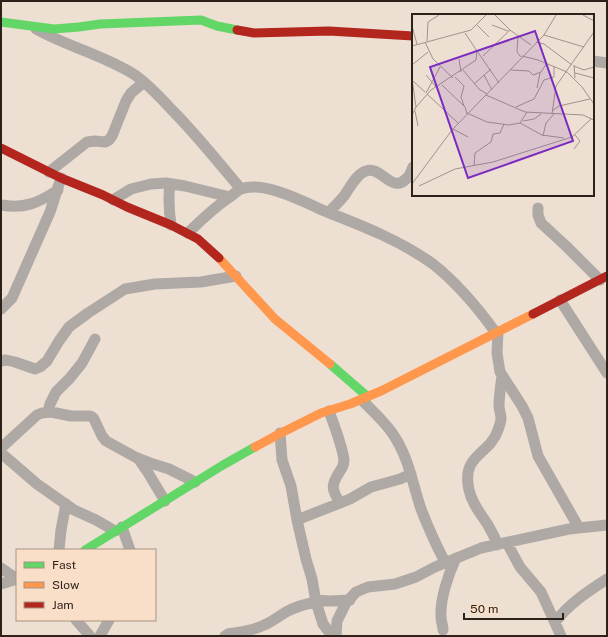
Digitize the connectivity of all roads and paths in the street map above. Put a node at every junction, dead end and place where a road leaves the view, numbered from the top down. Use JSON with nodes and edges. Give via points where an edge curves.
{"nodes":[{"id":1,"x":1,"y":22,"type":"edge"},
{"id":2,"x":30,"y":25,"type":"junction"},
{"id":3,"x":412,"y":36,"type":"edge"},
{"id":4,"x":594,"y":61,"type":"edge"},
{"id":5,"x":607,"y":63,"type":"edge"},
{"id":6,"x":144,"y":82,"type":"junction"},
{"id":7,"x":1,"y":148,"type":"edge"},
{"id":8,"x":412,"y":169,"type":"edge"},
{"id":9,"x":49,"y":172,"type":"junction"},
{"id":10,"x":61,"y":178,"type":"junction"},
{"id":11,"x":170,"y":184,"type":"junction"},
{"id":12,"x":241,"y":189,"type":"junction"},
{"id":13,"x":58,"y":190,"type":"junction"},
{"id":14,"x":230,"y":197,"type":"junction"},
{"id":15,"x":113,"y":200,"type":"junction"},
{"id":16,"x":1,"y":205,"type":"edge"},
{"id":17,"x":538,"y":208,"type":"dead end"},
{"id":18,"x":329,"y":212,"type":"junction"},
{"id":19,"x":171,"y":225,"type":"junction"},
{"id":20,"x":188,"y":233,"type":"junction"},
{"id":21,"x":236,"y":276,"type":"junction"},
{"id":22,"x":603,"y":278,"type":"edge"},
{"id":23,"x":560,"y":300,"type":"junction"},
{"id":24,"x":1,"y":309,"type":"edge"},
{"id":25,"x":497,"y":332,"type":"junction"},
{"id":26,"x":95,"y":339,"type":"dead end"},
{"id":27,"x":1,"y":361,"type":"edge"},
{"id":28,"x":607,"y":374,"type":"edge"},
{"id":29,"x":502,"y":375,"type":"junction"},
{"id":30,"x":365,"y":398,"type":"junction"},
{"id":31,"x":329,"y":411,"type":"junction"},
{"id":32,"x":48,"y":412,"type":"junction"},
{"id":33,"x":280,"y":433,"type":"junction"},
{"id":34,"x":1,"y":448,"type":"edge"},
{"id":35,"x":1,"y":454,"type":"edge"},
{"id":36,"x":137,"y":458,"type":"junction"},
{"id":37,"x":411,"y":474,"type":"junction"},
{"id":38,"x":195,"y":482,"type":"junction"},
{"id":39,"x":165,"y":501,"type":"junction"},
{"id":40,"x":340,"y":502,"type":"junction"},
{"id":41,"x":66,"y":504,"type":"junction"},
{"id":42,"x":297,"y":520,"type":"junction"},
{"id":43,"x":607,"y":525,"type":"edge"},
{"id":44,"x":579,"y":528,"type":"junction"},
{"id":45,"x":119,"y":529,"type":"junction"},
{"id":46,"x":503,"y":544,"type":"junction"},
{"id":47,"x":59,"y":549,"type":"edge"},
{"id":48,"x":87,"y":549,"type":"edge"},
{"id":49,"x":129,"y":549,"type":"edge"},
{"id":50,"x":456,"y":558,"type":"junction"},
{"id":51,"x":445,"y":562,"type":"junction"},
{"id":52,"x":1,"y":568,"type":"edge"},
{"id":53,"x":16,"y":578,"type":"edge"},
{"id":54,"x":16,"y":579,"type":"edge"},
{"id":55,"x":607,"y":580,"type":"edge"},
{"id":56,"x":1,"y":584,"type":"edge"},
{"id":57,"x":350,"y":600,"type":"junction"},
{"id":58,"x":316,"y":601,"type":"junction"},
{"id":59,"x":77,"y":621,"type":"edge"},
{"id":60,"x":108,"y":621,"type":"edge"},
{"id":61,"x":555,"y":622,"type":"junction"},
{"id":62,"x":443,"y":630,"type":"dead end"},
{"id":63,"x":90,"y":636,"type":"edge"},
{"id":64,"x":100,"y":636,"type":"edge"},
{"id":65,"x":224,"y":636,"type":"edge"},
{"id":66,"x":336,"y":636,"type":"edge"},
{"id":67,"x":561,"y":636,"type":"edge"}],
"edges":[{"from":1,"to":2,"type":"street"},
{"from":2,"to":3,"type":"street","via":[[54,29],[100,24],[201,20],[217,26],[254,33],[329,31]]},
{"from":2,"to":6,"type":"street","via":[[114,63]]},
{"from":4,"to":5,"type":"street"},
{"from":6,"to":9,"type":"street","via":[[126,101],[109,140],[87,142]]},
{"from":6,"to":12,"type":"street","via":[[185,123]]},
{"from":7,"to":9,"type":"street"},
{"from":8,"to":18,"type":"street","via":[[407,178],[398,183],[392,183],[375,170],[364,171]]},
{"from":9,"to":10,"type":"street"},
{"from":10,"to":13,"type":"street"},
{"from":10,"to":15,"type":"street"},
{"from":11,"to":14,"type":"street"},
{"from":11,"to":15,"type":"street","via":[[151,184],[131,189]]},
{"from":11,"to":19,"type":"street","via":[[168,197]]},
{"from":12,"to":14,"type":"street"},
{"from":12,"to":18,"type":"street","via":[[270,189]]},
{"from":13,"to":16,"type":"street","via":[[31,205]]},
{"from":13,"to":24,"type":"street","via":[[12,298]]},
{"from":14,"to":20,"type":"street"},
{"from":15,"to":19,"type":"street"},
{"from":17,"to":22,"type":"street","via":[[542,223]]},
{"from":18,"to":25,"type":"street","via":[[414,251],[452,280]]},
{"from":19,"to":20,"type":"street"},
{"from":20,"to":21,"type":"street","via":[[198,239]]},
{"from":21,"to":27,"type":"street","via":[[125,289],[69,327],[47,361],[40,367],[35,369],[15,362]]},
{"from":21,"to":30,"type":"street","via":[[275,319],[323,357]]},
{"from":22,"to":23,"type":"street"},
{"from":23,"to":25,"type":"street"},
{"from":23,"to":28,"type":"street"},
{"from":25,"to":29,"type":"street","via":[[498,364]]},
{"from":25,"to":30,"type":"street"},
{"from":26,"to":32,"type":"street","via":[[82,363],[56,392]]},
{"from":29,"to":44,"type":"street","via":[[528,418],[538,456]]},
{"from":29,"to":46,"type":"street","via":[[499,429],[495,438],[475,457],[467,479],[473,502]]},
{"from":30,"to":31,"type":"street"},
{"from":30,"to":37,"type":"street","via":[[396,438]]},
{"from":31,"to":33,"type":"street"},
{"from":31,"to":40,"type":"street","via":[[344,459],[344,465],[333,488]]},
{"from":32,"to":34,"type":"street","via":[[37,415]]},
{"from":32,"to":36,"type":"street","via":[[92,417],[106,441]]},
{"from":33,"to":38,"type":"street"},
{"from":33,"to":42,"type":"street","via":[[282,460],[291,486]]},
{"from":35,"to":41,"type":"street"},
{"from":36,"to":38,"type":"street","via":[[169,469]]},
{"from":36,"to":39,"type":"street"},
{"from":37,"to":40,"type":"street","via":[[371,486]]},
{"from":37,"to":51,"type":"street","via":[[436,546]]},
{"from":38,"to":39,"type":"street"},
{"from":39,"to":45,"type":"street"},
{"from":40,"to":42,"type":"street"},
{"from":41,"to":45,"type":"street","via":[[74,510]]},
{"from":41,"to":47,"type":"street"},
{"from":42,"to":58,"type":"street"},
{"from":43,"to":44,"type":"street"},
{"from":44,"to":46,"type":"street"},
{"from":45,"to":48,"type":"street"},
{"from":45,"to":49,"type":"street"},
{"from":46,"to":50,"type":"street","via":[[481,548]]},
{"from":46,"to":61,"type":"street","via":[[541,592]]},
{"from":50,"to":51,"type":"street"},
{"from":50,"to":62,"type":"street","via":[[445,590],[441,617]]},
{"from":51,"to":57,"type":"street","via":[[416,577],[395,584],[368,587],[356,592]]},
{"from":52,"to":53,"type":"street"},
{"from":54,"to":56,"type":"street"},
{"from":55,"to":61,"type":"street","via":[[572,603]]},
{"from":57,"to":58,"type":"street"},
{"from":57,"to":66,"type":"street","via":[[337,621]]},
{"from":58,"to":65,"type":"street","via":[[287,611],[266,625]]},
{"from":58,"to":66,"type":"street","via":[[323,624]]},
{"from":59,"to":63,"type":"street"},
{"from":60,"to":64,"type":"street"},
{"from":61,"to":67,"type":"street"}]}
